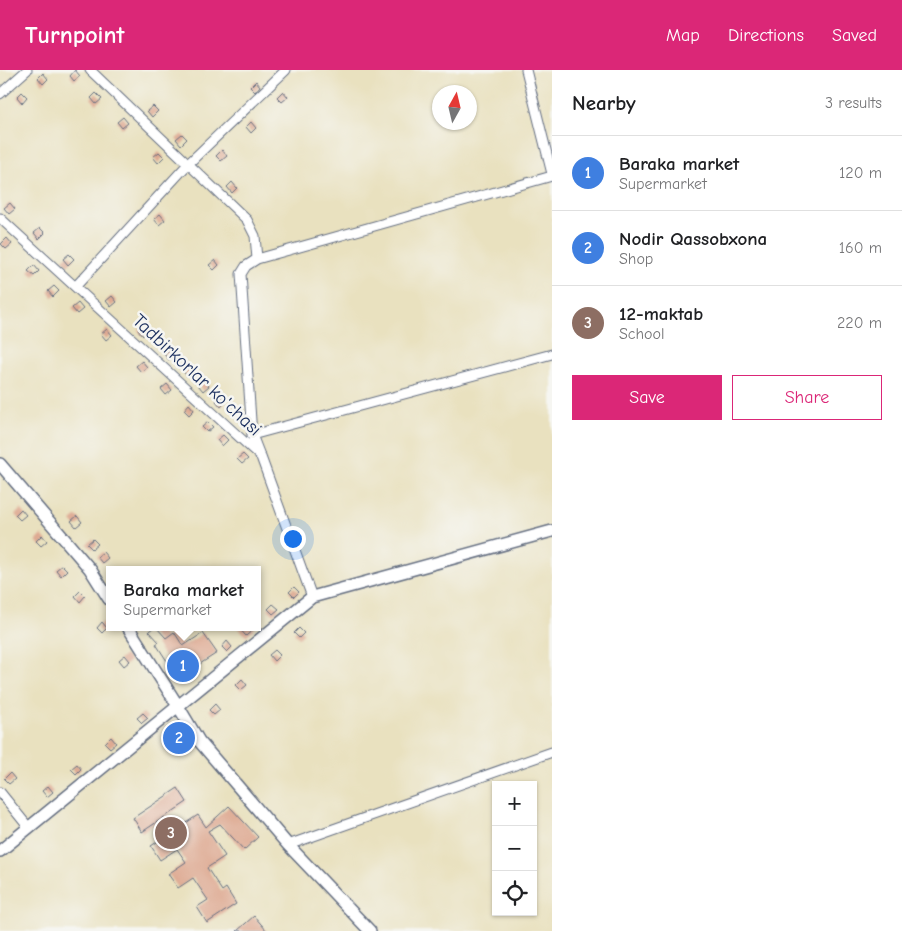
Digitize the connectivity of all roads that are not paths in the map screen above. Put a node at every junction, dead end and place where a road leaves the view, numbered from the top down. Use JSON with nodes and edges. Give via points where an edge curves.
{"nodes":[{"id":1,"x":27,"y":70,"type":"edge"},
{"id":2,"x":90,"y":70,"type":"edge"},
{"id":3,"x":286,"y":70,"type":"edge"},
{"id":4,"x":526,"y":70,"type":"edge"},
{"id":5,"x":0,"y":94,"type":"edge"},
{"id":6,"x":188,"y":164,"type":"junction"},
{"id":7,"x":552,"y":175,"type":"edge"},
{"id":8,"x":0,"y":218,"type":"edge"},
{"id":9,"x":257,"y":259,"type":"junction"},
{"id":10,"x":76,"y":286,"type":"junction"},
{"id":11,"x":552,"y":354,"type":"edge"},
{"id":12,"x":252,"y":435,"type":"junction"},
{"id":13,"x":262,"y":457,"type":"junction"},
{"id":14,"x":0,"y":464,"type":"edge"},
{"id":15,"x":552,"y":531,"type":"edge"},
{"id":16,"x":106,"y":594,"type":"edge"},
{"id":17,"x":312,"y":597,"type":"junction"},
{"id":18,"x":131,"y":631,"type":"edge"},
{"id":19,"x":178,"y":706,"type":"junction"},
{"id":20,"x":552,"y":752,"type":"edge"},
{"id":21,"x":0,"y":792,"type":"edge"},
{"id":22,"x":29,"y":828,"type":"junction"},
{"id":23,"x":288,"y":845,"type":"junction"},
{"id":24,"x":0,"y":851,"type":"edge"},
{"id":25,"x":370,"y":931,"type":"edge"}],
"edges":[{"from":1,"to":5,"type":"street"},
{"from":2,"to":6,"type":"street"},
{"from":3,"to":6,"type":"street"},
{"from":4,"to":7,"type":"street"},
{"from":6,"to":9,"type":"street","via":[[247,220],[255,236]]},
{"from":6,"to":10,"type":"street"},
{"from":7,"to":9,"type":"street"},
{"from":8,"to":10,"type":"street","name":"Tadbirkorlar ko'chasi"},
{"from":9,"to":12,"type":"street","via":[[241,274]]},
{"from":10,"to":13,"type":"street","name":"Tadbirkorlar ko'chasi"},
{"from":11,"to":12,"type":"street"},
{"from":12,"to":13,"type":"street"},
{"from":13,"to":17,"type":"street","name":"Tadbirkorlar ko'chasi"},
{"from":14,"to":16,"type":"main road","via":[[90,569]]},
{"from":15,"to":17,"type":"main road"},
{"from":17,"to":19,"type":"main road"},
{"from":18,"to":19,"type":"main road"},
{"from":19,"to":22,"type":"main road"},
{"from":19,"to":23,"type":"main road","via":[[199,741]]},
{"from":20,"to":23,"type":"street"},
{"from":21,"to":22,"type":"street"},
{"from":22,"to":24,"type":"main road"},
{"from":23,"to":25,"type":"main road"}]}
